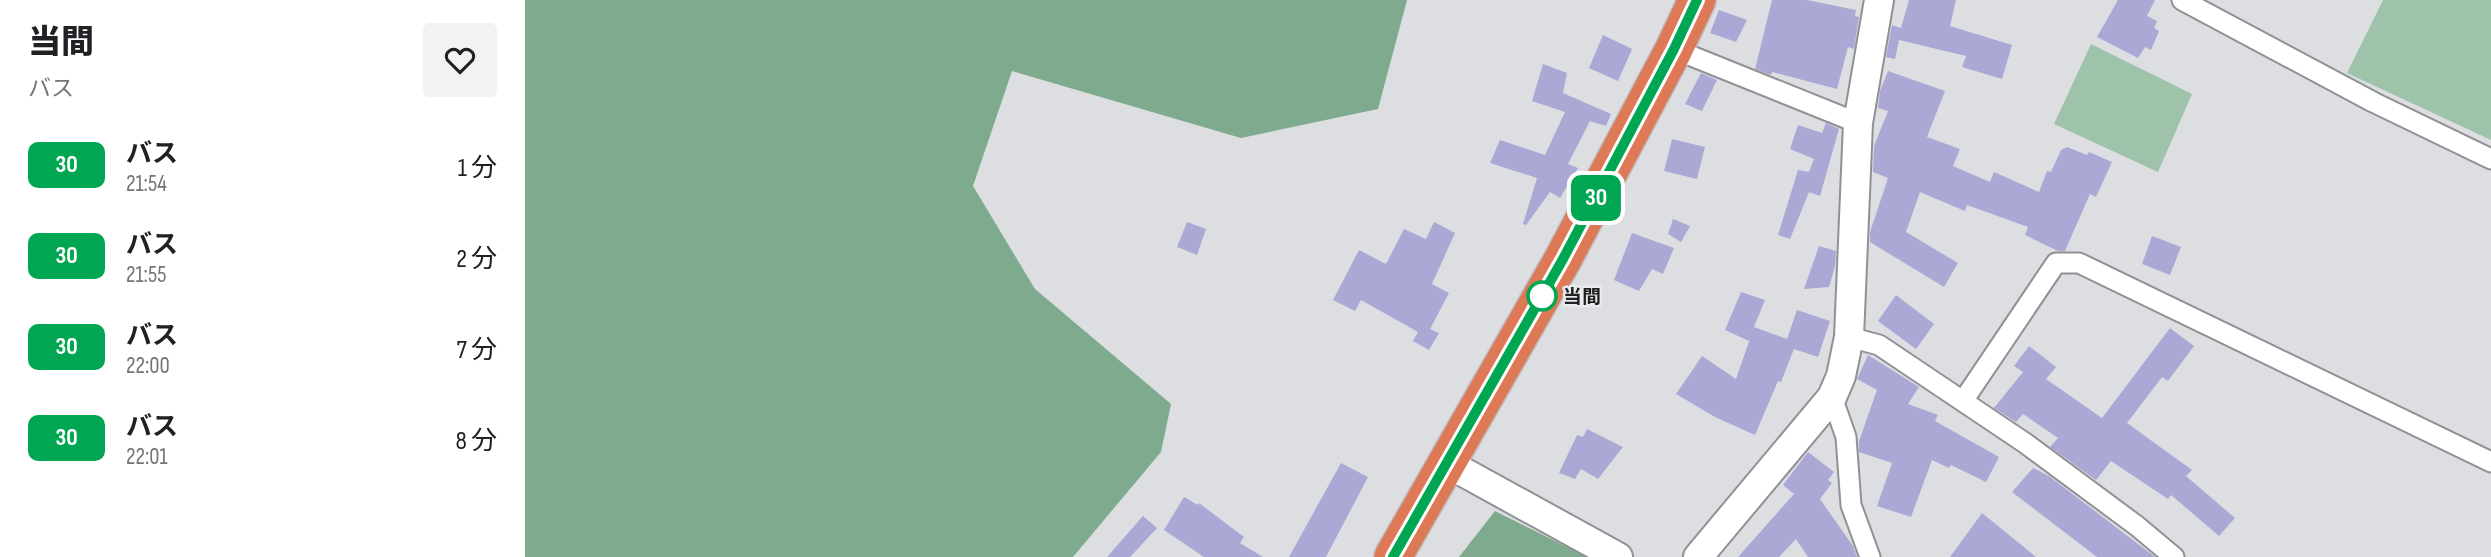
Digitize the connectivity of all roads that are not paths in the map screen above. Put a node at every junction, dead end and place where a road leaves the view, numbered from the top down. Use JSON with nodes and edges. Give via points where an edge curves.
{"nodes":[{"id":1,"x":1697,"y":0,"type":"edge"},
{"id":2,"x":1879,"y":0,"type":"edge"},
{"id":3,"x":2182,"y":0,"type":"edge"},
{"id":4,"x":1674,"y":49,"type":"junction"},
{"id":5,"x":1857,"y":123,"type":"junction"},
{"id":6,"x":2491,"y":159,"type":"edge"},
{"id":7,"x":1849,"y":337,"type":"junction"},
{"id":8,"x":1832,"y":397,"type":"junction"},
{"id":9,"x":1963,"y":401,"type":"junction"},
{"id":10,"x":1447,"y":463,"type":"junction"},
{"id":11,"x":2491,"y":463,"type":"edge"},
{"id":12,"x":1393,"y":557,"type":"edge"},
{"id":13,"x":1618,"y":557,"type":"edge"},
{"id":14,"x":1697,"y":557,"type":"edge"},
{"id":15,"x":1870,"y":557,"type":"edge"},
{"id":16,"x":2174,"y":557,"type":"edge"}],
"edges":[{"from":1,"to":4,"type":"highway"},
{"from":2,"to":5,"type":"street"},
{"from":3,"to":6,"type":"street"},
{"from":4,"to":5,"type":"street"},
{"from":4,"to":10,"type":"highway","via":[[1563,259]]},
{"from":5,"to":7,"type":"street"},
{"from":7,"to":8,"type":"street"},
{"from":7,"to":9,"type":"street","via":[[1879,345]]},
{"from":8,"to":14,"type":"street"},
{"from":8,"to":15,"type":"street","via":[[1846,437],[1851,505]]},
{"from":9,"to":11,"type":"street","via":[[2056,263],[2079,263]]},
{"from":9,"to":16,"type":"street"},
{"from":10,"to":12,"type":"highway"},
{"from":10,"to":13,"type":"street"}]}
